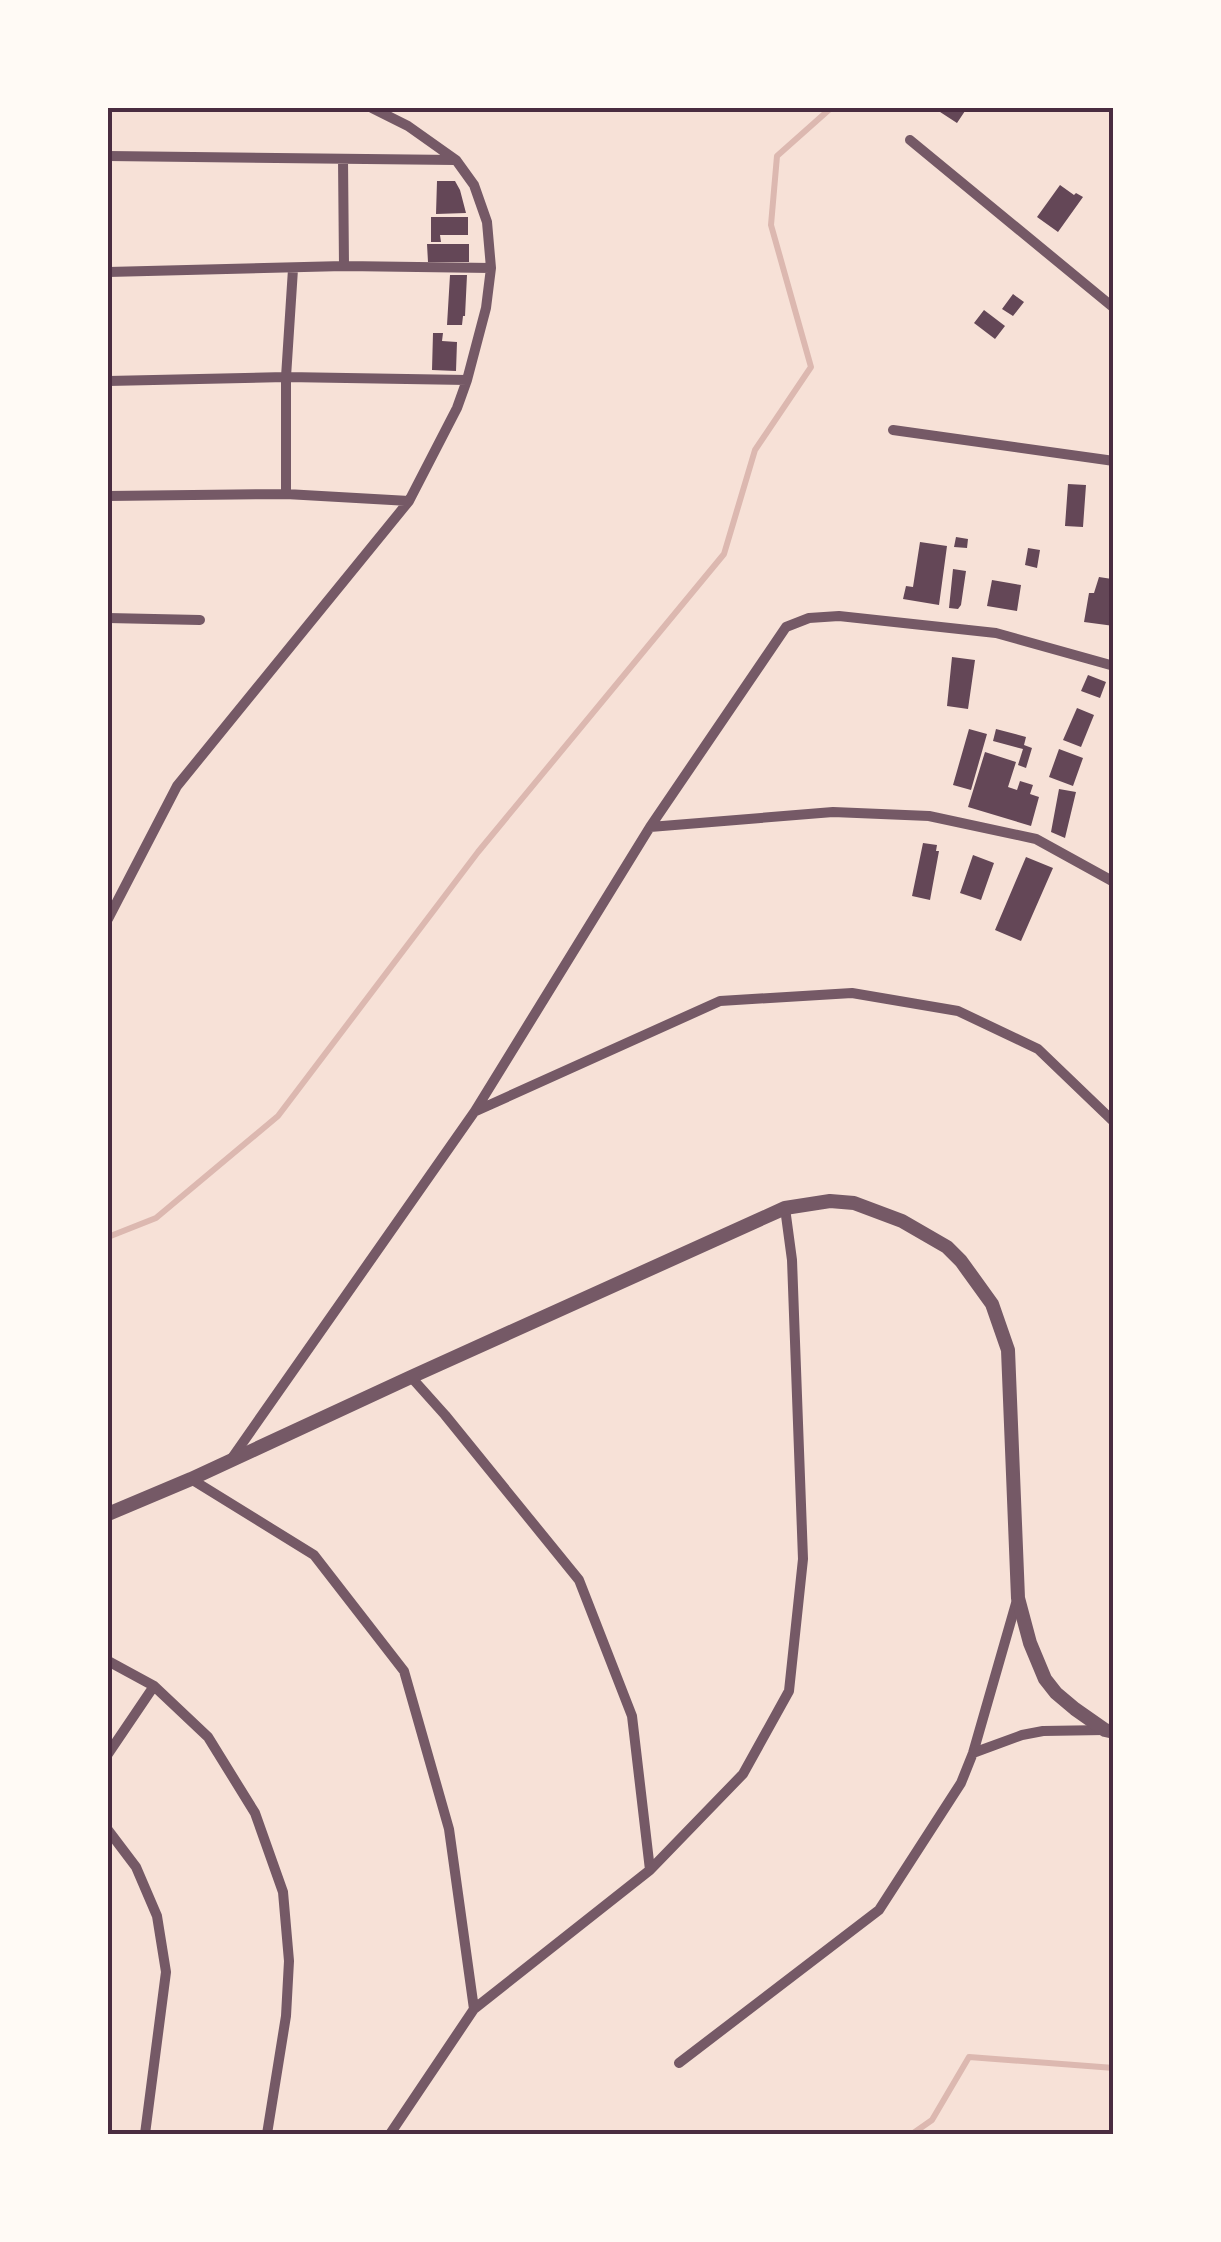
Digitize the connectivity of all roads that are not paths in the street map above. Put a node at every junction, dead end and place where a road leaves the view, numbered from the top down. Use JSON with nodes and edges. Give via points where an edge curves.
{"nodes":[{"id":1,"x":372,"y":108,"type":"edge"},
{"id":2,"x":910,"y":140,"type":"dead end"},
{"id":3,"x":108,"y":156,"type":"edge"},
{"id":4,"x":343,"y":159,"type":"junction"},
{"id":5,"x":456,"y":160,"type":"junction"},
{"id":6,"x":344,"y":266,"type":"junction"},
{"id":7,"x":293,"y":268,"type":"junction"},
{"id":8,"x":490,"y":268,"type":"junction"},
{"id":9,"x":108,"y":272,"type":"edge"},
{"id":10,"x":1114,"y":308,"type":"edge"},
{"id":11,"x":286,"y":377,"type":"junction"},
{"id":12,"x":108,"y":380,"type":"edge"},
{"id":13,"x":467,"y":380,"type":"junction"},
{"id":14,"x":893,"y":430,"type":"dead end"},
{"id":15,"x":1114,"y":461,"type":"edge"},
{"id":16,"x":286,"y":494,"type":"junction"},
{"id":17,"x":108,"y":496,"type":"edge"},
{"id":18,"x":409,"y":500,"type":"junction"},
{"id":19,"x":108,"y":618,"type":"edge"},
{"id":20,"x":200,"y":620,"type":"dead end"},
{"id":21,"x":1114,"y":666,"type":"edge"},
{"id":22,"x":650,"y":827,"type":"junction"},
{"id":23,"x":1114,"y":882,"type":"edge"},
{"id":24,"x":108,"y":919,"type":"edge"},
{"id":25,"x":475,"y":1111,"type":"junction"},
{"id":26,"x":1114,"y":1122,"type":"edge"},
{"id":27,"x":785,"y":1208,"type":"junction"},
{"id":28,"x":410,"y":1376,"type":"junction"},
{"id":29,"x":231,"y":1460,"type":"junction"},
{"id":30,"x":191,"y":1479,"type":"junction"},
{"id":31,"x":108,"y":1514,"type":"edge"},
{"id":32,"x":1018,"y":1598,"type":"junction"},
{"id":33,"x":108,"y":1661,"type":"edge"},
{"id":34,"x":154,"y":1686,"type":"junction"},
{"id":35,"x":1110,"y":1731,"type":"edge"},
{"id":36,"x":973,"y":1753,"type":"junction"},
{"id":37,"x":108,"y":1754,"type":"edge"},
{"id":38,"x":108,"y":1830,"type":"edge"},
{"id":39,"x":650,"y":1870,"type":"junction"},
{"id":40,"x":474,"y":2009,"type":"junction"},
{"id":41,"x":679,"y":2063,"type":"dead end"},
{"id":42,"x":145,"y":2134,"type":"edge"},
{"id":43,"x":267,"y":2134,"type":"edge"},
{"id":44,"x":390,"y":2134,"type":"edge"}],
"edges":[{"from":1,"to":5,"type":"street"},
{"from":2,"to":10,"type":"street"},
{"from":3,"to":4,"type":"street"},
{"from":4,"to":5,"type":"street"},
{"from":4,"to":6,"type":"street"},
{"from":5,"to":8,"type":"street","via":[[487,222]]},
{"from":6,"to":7,"type":"street"},
{"from":6,"to":8,"type":"street"},
{"from":7,"to":9,"type":"street"},
{"from":7,"to":11,"type":"street"},
{"from":8,"to":13,"type":"street"},
{"from":11,"to":12,"type":"street"},
{"from":11,"to":13,"type":"street"},
{"from":11,"to":16,"type":"street"},
{"from":13,"to":18,"type":"street"},
{"from":14,"to":15,"type":"street"},
{"from":16,"to":17,"type":"street"},
{"from":16,"to":18,"type":"street"},
{"from":18,"to":24,"type":"street","via":[[177,786]]},
{"from":19,"to":20,"type":"street"},
{"from":21,"to":22,"type":"street","via":[[996,633],[809,618],[786,627]]},
{"from":22,"to":23,"type":"street","via":[[832,812],[929,816],[1036,839]]},
{"from":22,"to":25,"type":"street"},
{"from":25,"to":26,"type":"street","via":[[720,1001],[852,994],[958,1011],[1038,1049]]},
{"from":25,"to":29,"type":"street"},
{"from":27,"to":28,"type":"street"},
{"from":27,"to":32,"type":"street","via":[[854,1202],[902,1221],[947,1247],[992,1304],[1008,1350]]},
{"from":27,"to":39,"type":"street","via":[[804,1560],[788,1691],[744,1774]]},
{"from":28,"to":29,"type":"street"},
{"from":28,"to":39,"type":"street","via":[[579,1580],[632,1716]]},
{"from":29,"to":30,"type":"street"},
{"from":30,"to":31,"type":"street"},
{"from":30,"to":40,"type":"street","via":[[314,1555],[404,1671],[449,1829]]},
{"from":32,"to":35,"type":"street","via":[[1045,1679],[1074,1709]]},
{"from":32,"to":36,"type":"street"},
{"from":33,"to":34,"type":"street"},
{"from":34,"to":37,"type":"street"},
{"from":34,"to":43,"type":"street","via":[[208,1737],[255,1814],[283,1892],[286,2016]]},
{"from":35,"to":36,"type":"street","via":[[1042,1731]]},
{"from":36,"to":41,"type":"street","via":[[879,1910]]},
{"from":38,"to":42,"type":"street","via":[[136,1866],[157,1916],[166,1972]]},
{"from":39,"to":40,"type":"street"},
{"from":40,"to":44,"type":"street"}]}
